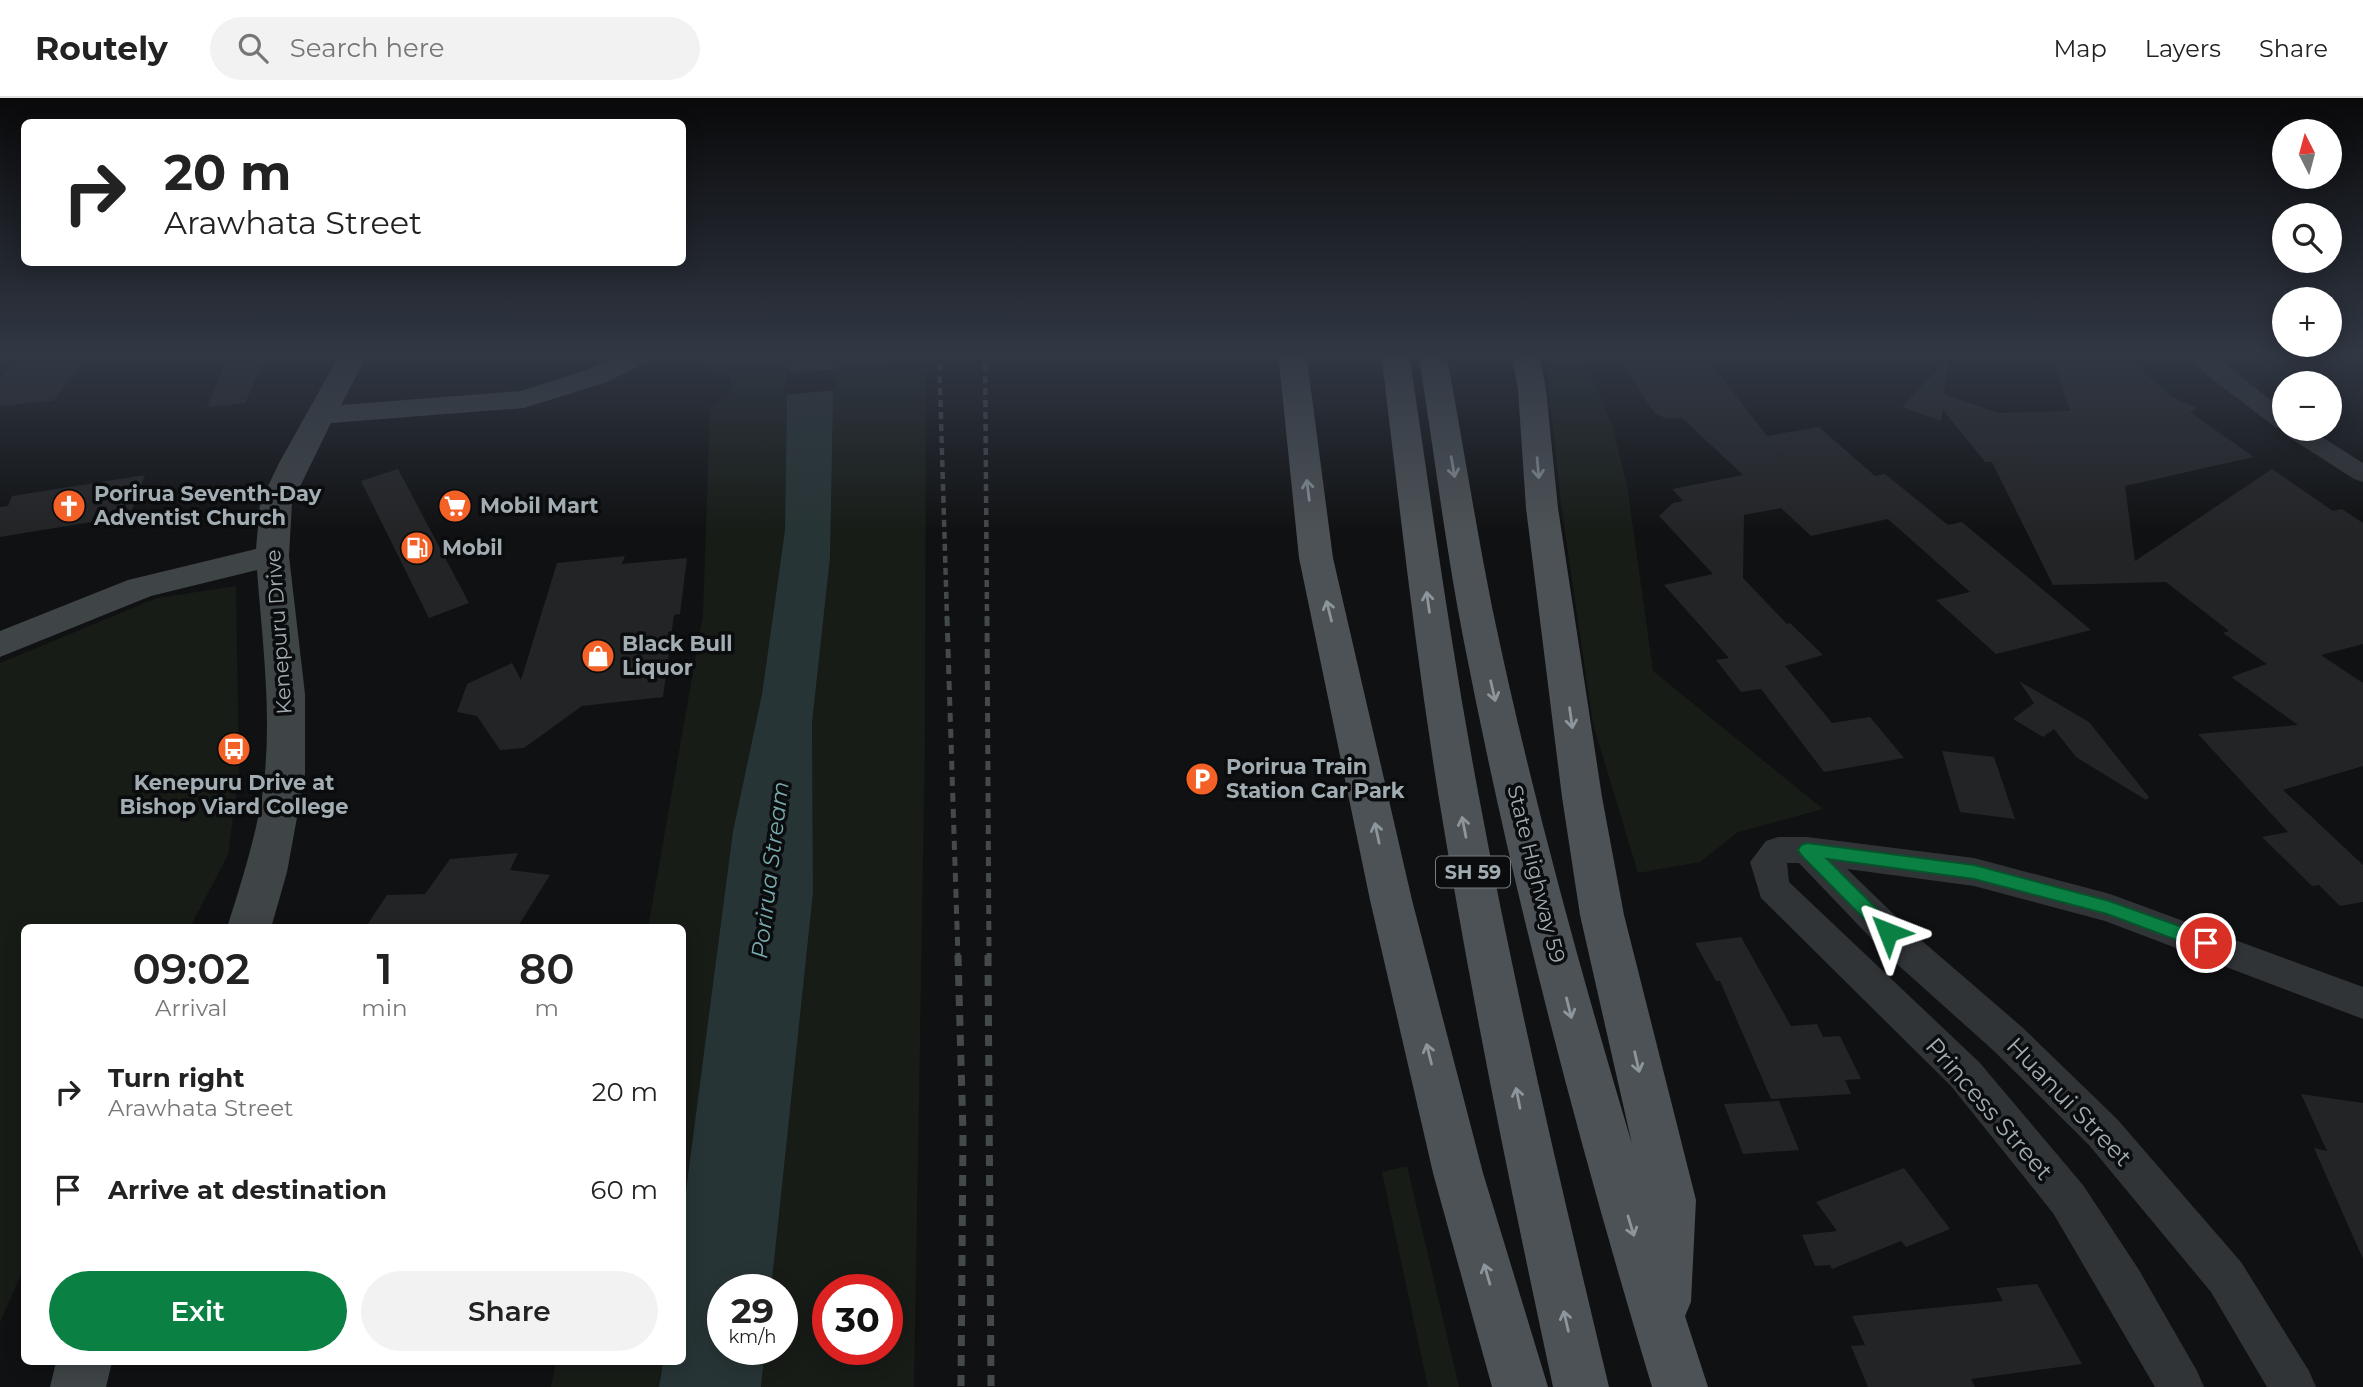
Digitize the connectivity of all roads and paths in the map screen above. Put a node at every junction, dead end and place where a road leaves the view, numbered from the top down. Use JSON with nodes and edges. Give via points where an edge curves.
{"nodes":[{"id":1,"x":323,"y":412,"type":"edge"},
{"id":2,"x":362,"y":412,"type":"edge"},
{"id":3,"x":408,"y":412,"type":"edge"},
{"id":4,"x":1299,"y":412,"type":"edge"},
{"id":5,"x":1403,"y":412,"type":"edge"},
{"id":6,"x":1442,"y":412,"type":"edge"},
{"id":7,"x":1534,"y":412,"type":"edge"},
{"id":8,"x":321,"y":415,"type":"junction"},
{"id":9,"x":2312,"y":441,"type":"edge"},
{"id":10,"x":2363,"y":474,"type":"edge"},
{"id":11,"x":286,"y":478,"type":"junction"},
{"id":12,"x":272,"y":556,"type":"junction"},
{"id":13,"x":0,"y":645,"type":"edge"},
{"id":14,"x":1807,"y":850,"type":"junction"},
{"id":15,"x":250,"y":924,"type":"edge"},
{"id":16,"x":2363,"y":1003,"type":"edge"},
{"id":17,"x":1662,"y":1331,"type":"junction"},
{"id":18,"x":83,"y":1365,"type":"edge"},
{"id":19,"x":78,"y":1387,"type":"edge"},
{"id":20,"x":1520,"y":1387,"type":"edge"},
{"id":21,"x":1581,"y":1387,"type":"edge"},
{"id":22,"x":1681,"y":1387,"type":"edge"},
{"id":23,"x":2181,"y":1387,"type":"edge"},
{"id":24,"x":2293,"y":1387,"type":"edge"}],
"edges":[{"from":1,"to":8,"type":"main road","name":"Kenepuru Drive"},
{"from":2,"to":8,"type":"main road"},
{"from":3,"to":11,"type":"main road","via":[[342,434]]},
{"from":20,"to":4,"type":"main road","one_way":true,"via":[[1458,1173],[1391,900],[1316,558]]},
{"from":21,"to":5,"type":"main road","number":"SH 59","one_way":true,"via":[[1534,1184],[1459,798]]},
{"from":6,"to":17,"type":"main road","name":"State Highway 59","number":"SH 59","one_way":true,"via":[[1481,639],[1536,881],[1583,1062]]},
{"from":7,"to":17,"type":"main road","one_way":true,"via":[[1542,508],[1602,915],[1670,1200]]},
{"from":8,"to":11,"type":"main road","name":"Kenepuru Drive"},
{"from":9,"to":10,"type":"street"},
{"from":11,"to":12,"type":"main road","name":"Kenepuru Drive","via":[[276,503]]},
{"from":12,"to":13,"type":"main road","via":[[140,587]]},
{"from":12,"to":15,"type":"main road","name":"Kenepuru Drive","via":[[286,694],[285,774],[266,872]]},
{"from":14,"to":16,"type":"street","via":[[1974,872],[2109,908]]},
{"from":14,"to":23,"type":"street","name":"Princess Street","via":[[1778,850],[1767,862],[1773,888],[1965,1074],[2068,1199]]},
{"from":14,"to":24,"type":"street","name":"Huanui Street","via":[[1901,945],[2103,1132],[2226,1277]]},
{"from":17,"to":22,"type":"main road","name":"State Highway 59","number":"SH 59"},
{"from":18,"to":19,"type":"main road"}]}
